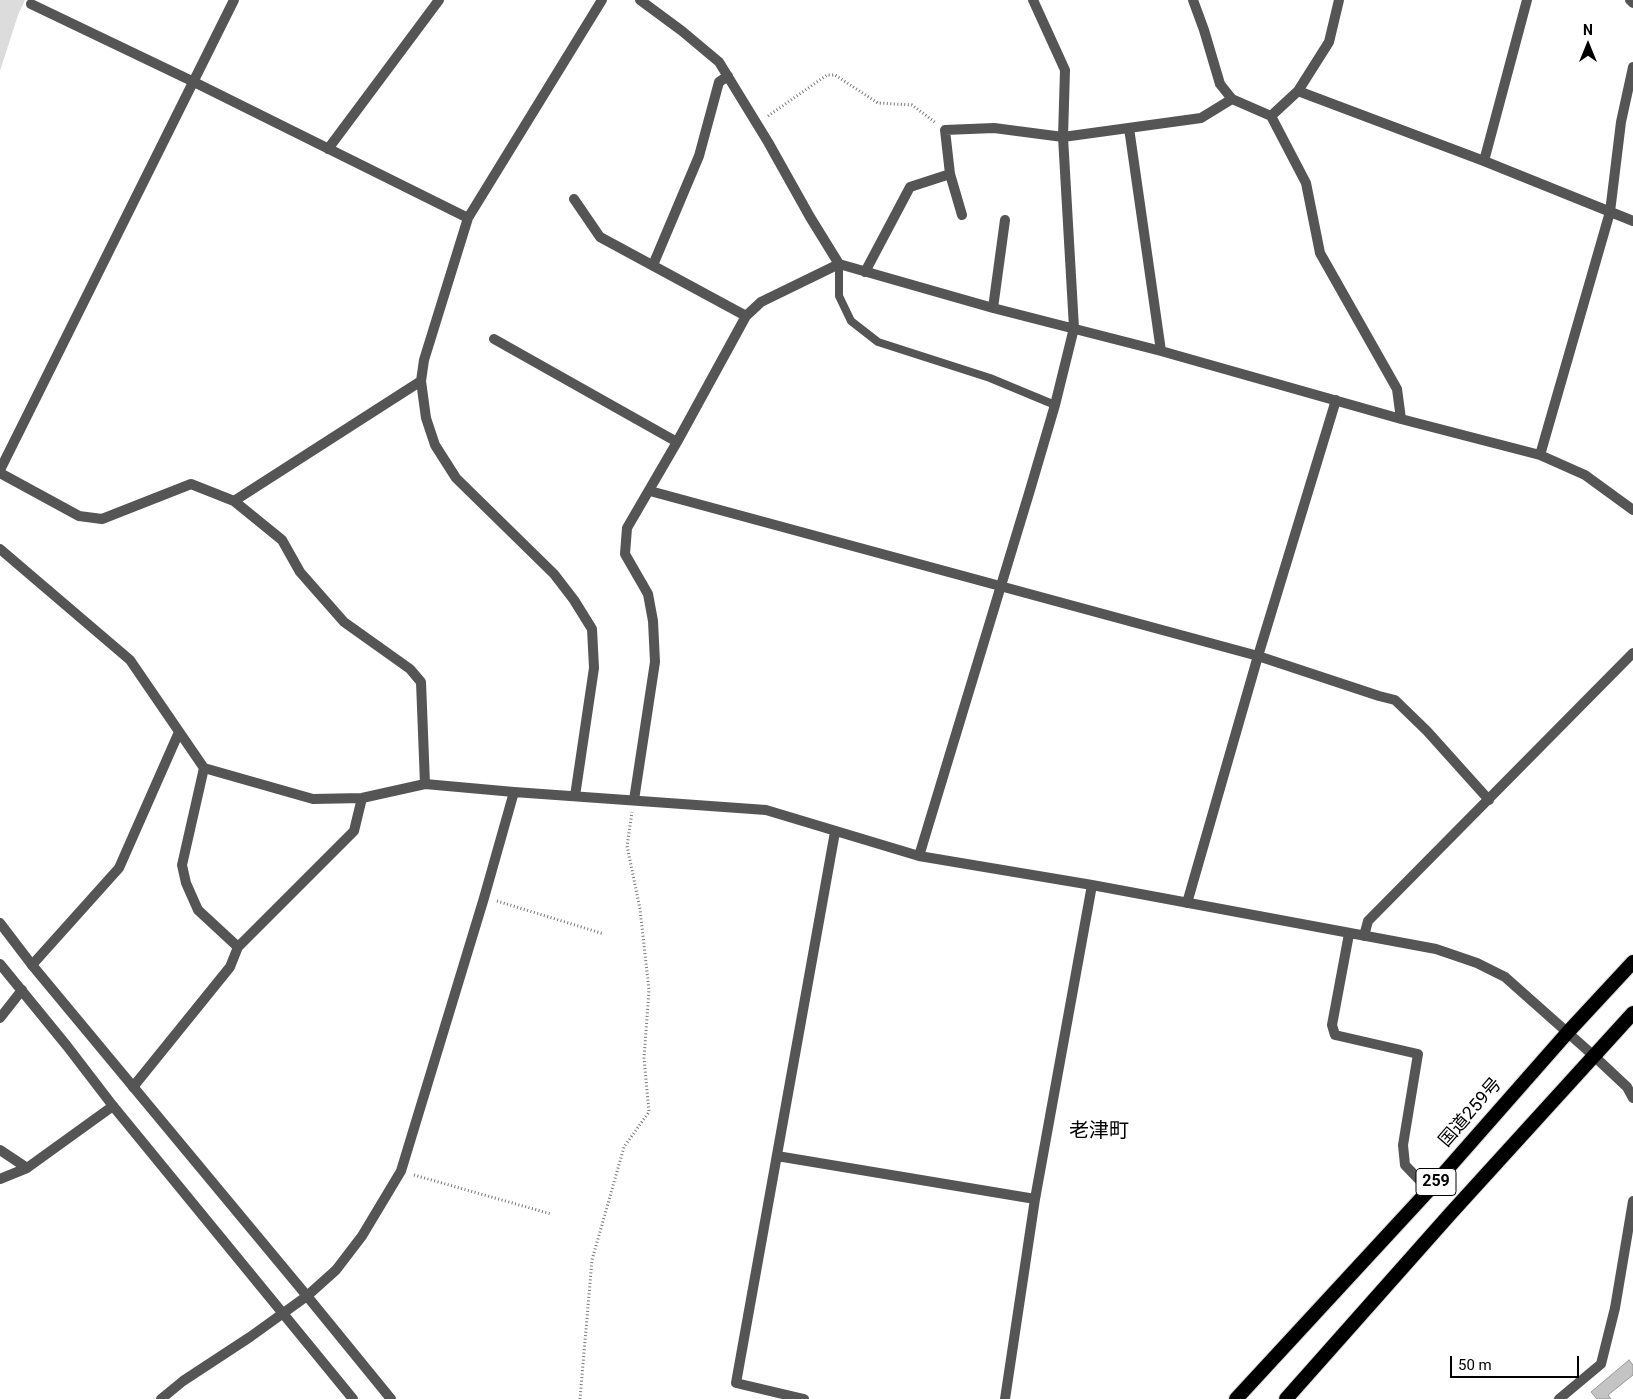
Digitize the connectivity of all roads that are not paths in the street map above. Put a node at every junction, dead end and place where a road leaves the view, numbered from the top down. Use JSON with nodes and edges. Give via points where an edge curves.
{"nodes":[{"id":1,"x":234,"y":0,"type":"edge"},
{"id":2,"x":439,"y":0,"type":"edge"},
{"id":3,"x":602,"y":0,"type":"edge"},
{"id":4,"x":640,"y":0,"type":"edge"},
{"id":5,"x":1033,"y":0,"type":"edge"},
{"id":6,"x":1193,"y":0,"type":"edge"},
{"id":7,"x":1338,"y":0,"type":"edge"},
{"id":8,"x":1527,"y":0,"type":"edge"},
{"id":9,"x":1630,"y":0,"type":"edge"},
{"id":10,"x":1633,"y":3,"type":"edge"},
{"id":11,"x":31,"y":4,"type":"dead end"},
{"id":12,"x":1633,"y":67,"type":"edge"},
{"id":13,"x":728,"y":76,"type":"junction"},
{"id":14,"x":194,"y":82,"type":"junction"},
{"id":15,"x":1298,"y":91,"type":"junction"},
{"id":16,"x":1232,"y":100,"type":"junction"},
{"id":17,"x":1270,"y":116,"type":"junction"},
{"id":18,"x":1129,"y":128,"type":"junction"},
{"id":19,"x":1063,"y":137,"type":"junction"},
{"id":20,"x":328,"y":149,"type":"junction"},
{"id":21,"x":1484,"y":161,"type":"junction"},
{"id":22,"x":950,"y":174,"type":"junction"},
{"id":23,"x":574,"y":199,"type":"dead end"},
{"id":24,"x":1610,"y":212,"type":"junction"},
{"id":25,"x":962,"y":215,"type":"dead end"},
{"id":26,"x":468,"y":218,"type":"junction"},
{"id":27,"x":1005,"y":220,"type":"dead end"},
{"id":28,"x":1633,"y":221,"type":"edge"},
{"id":29,"x":839,"y":264,"type":"junction"},
{"id":30,"x":653,"y":265,"type":"junction"},
{"id":31,"x":865,"y":272,"type":"junction"},
{"id":32,"x":993,"y":308,"type":"junction"},
{"id":33,"x":746,"y":316,"type":"junction"},
{"id":34,"x":1074,"y":328,"type":"junction"},
{"id":35,"x":494,"y":339,"type":"dead end"},
{"id":36,"x":1161,"y":351,"type":"junction"},
{"id":37,"x":421,"y":381,"type":"junction"},
{"id":38,"x":1336,"y":400,"type":"junction"},
{"id":39,"x":1054,"y":405,"type":"junction"},
{"id":40,"x":1401,"y":419,"type":"junction"},
{"id":41,"x":677,"y":442,"type":"junction"},
{"id":42,"x":1540,"y":455,"type":"junction"},
{"id":43,"x":0,"y":471,"type":"edge"},
{"id":44,"x":650,"y":491,"type":"junction"},
{"id":45,"x":234,"y":501,"type":"junction"},
{"id":46,"x":1633,"y":510,"type":"edge"},
{"id":47,"x":0,"y":549,"type":"edge"},
{"id":48,"x":1000,"y":587,"type":"junction"},
{"id":49,"x":1633,"y":653,"type":"edge"},
{"id":50,"x":1258,"y":656,"type":"junction"},
{"id":51,"x":178,"y":732,"type":"junction"},
{"id":52,"x":204,"y":768,"type":"junction"},
{"id":53,"x":425,"y":784,"type":"junction"},
{"id":54,"x":514,"y":792,"type":"junction"},
{"id":55,"x":575,"y":796,"type":"junction"},
{"id":56,"x":362,"y":798,"type":"junction"},
{"id":57,"x":634,"y":800,"type":"junction"},
{"id":58,"x":1489,"y":800,"type":"junction"},
{"id":59,"x":834,"y":832,"type":"junction"},
{"id":60,"x":919,"y":856,"type":"junction"},
{"id":61,"x":1092,"y":885,"type":"junction"},
{"id":62,"x":1187,"y":903,"type":"junction"},
{"id":63,"x":0,"y":923,"type":"edge"},
{"id":64,"x":1349,"y":934,"type":"junction"},
{"id":65,"x":1364,"y":936,"type":"junction"},
{"id":66,"x":238,"y":947,"type":"junction"},
{"id":67,"x":1633,"y":962,"type":"edge"},
{"id":68,"x":0,"y":964,"type":"edge"},
{"id":69,"x":32,"y":965,"type":"junction"},
{"id":70,"x":22,"y":990,"type":"junction"},
{"id":71,"x":1633,"y":1013,"type":"edge"},
{"id":72,"x":0,"y":1018,"type":"edge"},
{"id":73,"x":1568,"y":1032,"type":"junction"},
{"id":74,"x":1594,"y":1056,"type":"junction"},
{"id":75,"x":133,"y":1087,"type":"junction"},
{"id":76,"x":1633,"y":1098,"type":"edge"},
{"id":77,"x":113,"y":1106,"type":"junction"},
{"id":78,"x":0,"y":1150,"type":"edge"},
{"id":79,"x":777,"y":1156,"type":"junction"},
{"id":80,"x":27,"y":1168,"type":"junction"},
{"id":81,"x":0,"y":1179,"type":"edge"},
{"id":82,"x":1429,"y":1190,"type":"junction"},
{"id":83,"x":1035,"y":1199,"type":"junction"},
{"id":84,"x":1633,"y":1201,"type":"edge"},
{"id":85,"x":307,"y":1296,"type":"junction"},
{"id":86,"x":282,"y":1314,"type":"junction"},
{"id":87,"x":161,"y":1399,"type":"edge"},
{"id":88,"x":353,"y":1399,"type":"edge"},
{"id":89,"x":391,"y":1399,"type":"edge"},
{"id":90,"x":804,"y":1399,"type":"edge"},
{"id":91,"x":1005,"y":1399,"type":"edge"},
{"id":92,"x":1236,"y":1399,"type":"edge"},
{"id":93,"x":1286,"y":1399,"type":"edge"},
{"id":94,"x":1560,"y":1399,"type":"edge"}],
"edges":[{"from":1,"to":14,"type":"street"},
{"from":2,"to":20,"type":"street"},
{"from":3,"to":26,"type":"street"},
{"from":4,"to":13,"type":"street","via":[[719,62]]},
{"from":5,"to":19,"type":"street","via":[[1065,70]]},
{"from":6,"to":16,"type":"street","via":[[1220,84]]},
{"from":7,"to":15,"type":"street","via":[[1329,42]]},
{"from":8,"to":21,"type":"street"},
{"from":9,"to":10,"type":"street"},
{"from":11,"to":14,"type":"street"},
{"from":12,"to":24,"type":"street","via":[[1621,122]]},
{"from":13,"to":29,"type":"street"},
{"from":13,"to":30,"type":"street","via":[[719,82],[699,156]]},
{"from":14,"to":20,"type":"street"},
{"from":14,"to":43,"type":"street"},
{"from":15,"to":17,"type":"street"},
{"from":15,"to":21,"type":"street"},
{"from":16,"to":17,"type":"street"},
{"from":16,"to":18,"type":"street","via":[[1201,118]]},
{"from":17,"to":40,"type":"street","via":[[1306,182],[1320,253],[1396,389]]},
{"from":18,"to":19,"type":"street"},
{"from":18,"to":36,"type":"street"},
{"from":19,"to":22,"type":"street","via":[[994,128],[946,130]]},
{"from":19,"to":34,"type":"street"},
{"from":20,"to":26,"type":"street"},
{"from":21,"to":24,"type":"street"},
{"from":22,"to":25,"type":"street"},
{"from":22,"to":31,"type":"street","via":[[910,186]]},
{"from":23,"to":30,"type":"street","via":[[600,237]]},
{"from":24,"to":28,"type":"street"},
{"from":24,"to":42,"type":"street"},
{"from":26,"to":37,"type":"street","via":[[424,360]]},
{"from":27,"to":32,"type":"street"},
{"from":29,"to":31,"type":"street"},
{"from":29,"to":33,"type":"street","via":[[761,302]]},
{"from":29,"to":39,"type":"lane","via":[[838,296],[850,321],[878,342],[990,378]]},
{"from":30,"to":33,"type":"street"},
{"from":31,"to":32,"type":"street"},
{"from":32,"to":34,"type":"street"},
{"from":33,"to":41,"type":"street"},
{"from":34,"to":36,"type":"street"},
{"from":34,"to":39,"type":"street"},
{"from":35,"to":41,"type":"street"},
{"from":36,"to":38,"type":"street"},
{"from":37,"to":45,"type":"street"},
{"from":37,"to":55,"type":"street","via":[[426,418],[435,445],[456,478],[554,574],[592,629],[594,668]]},
{"from":38,"to":40,"type":"street"},
{"from":38,"to":50,"type":"street"},
{"from":39,"to":48,"type":"street"},
{"from":40,"to":42,"type":"street"},
{"from":41,"to":44,"type":"street"},
{"from":42,"to":46,"type":"street","via":[[1585,474]]},
{"from":43,"to":45,"type":"street","via":[[79,516],[102,519],[192,484]]},
{"from":44,"to":48,"type":"street"},
{"from":44,"to":57,"type":"street","via":[[627,528],[625,554],[648,594],[655,662]]},
{"from":45,"to":53,"type":"street","via":[[282,540],[300,572],[344,622],[410,669],[421,682]]},
{"from":47,"to":51,"type":"street","via":[[130,660]]},
{"from":48,"to":50,"type":"street"},
{"from":48,"to":60,"type":"street"},
{"from":49,"to":58,"type":"street"},
{"from":50,"to":58,"type":"street","via":[[1395,700]]},
{"from":50,"to":62,"type":"street"},
{"from":51,"to":52,"type":"street"},
{"from":51,"to":69,"type":"street","via":[[119,868]]},
{"from":52,"to":56,"type":"street","via":[[313,799]]},
{"from":52,"to":66,"type":"street","via":[[182,865],[198,910]]},
{"from":53,"to":54,"type":"street"},
{"from":53,"to":56,"type":"street"},
{"from":54,"to":55,"type":"street"},
{"from":54,"to":85,"type":"street","via":[[401,1172],[362,1236],[336,1270]]},
{"from":55,"to":57,"type":"street"},
{"from":56,"to":66,"type":"street","via":[[354,830]]},
{"from":57,"to":59,"type":"street","via":[[766,810]]},
{"from":58,"to":65,"type":"street","via":[[1368,921]]},
{"from":59,"to":60,"type":"street"},
{"from":59,"to":79,"type":"street"},
{"from":60,"to":61,"type":"street"},
{"from":61,"to":62,"type":"street"},
{"from":61,"to":83,"type":"street"},
{"from":62,"to":64,"type":"street"},
{"from":63,"to":69,"type":"street"},
{"from":64,"to":65,"type":"street"},
{"from":64,"to":82,"type":"street","via":[[1332,1026],[1335,1035],[1418,1054],[1403,1145],[1405,1165]]},
{"from":65,"to":73,"type":"street","via":[[1436,950],[1505,976]]},
{"from":66,"to":75,"type":"street","via":[[230,966]]},
{"from":67,"to":73,"type":"highway","name":"国道259号","number":"259"},
{"from":68,"to":70,"type":"street"},
{"from":69,"to":75,"type":"street"},
{"from":70,"to":72,"type":"street"},
{"from":70,"to":77,"type":"street"},
{"from":71,"to":74,"type":"highway","number":"259"},
{"from":73,"to":74,"type":"street"},
{"from":73,"to":82,"type":"highway","name":"国道259号","number":"259"},
{"from":74,"to":76,"type":"street","via":[[1627,1087]]},
{"from":74,"to":93,"type":"highway","number":"259"},
{"from":75,"to":85,"type":"street"},
{"from":77,"to":80,"type":"street"},
{"from":77,"to":86,"type":"street"},
{"from":78,"to":80,"type":"street"},
{"from":79,"to":83,"type":"street"},
{"from":79,"to":90,"type":"street","via":[[736,1383]]},
{"from":80,"to":81,"type":"street"},
{"from":82,"to":92,"type":"highway","name":"国道259号","number":"259"},
{"from":83,"to":91,"type":"street"},
{"from":84,"to":94,"type":"street","via":[[1615,1308],[1600,1364]]},
{"from":85,"to":86,"type":"street"},
{"from":85,"to":89,"type":"street"},
{"from":86,"to":87,"type":"street","via":[[182,1381]]},
{"from":86,"to":88,"type":"street"}]}
